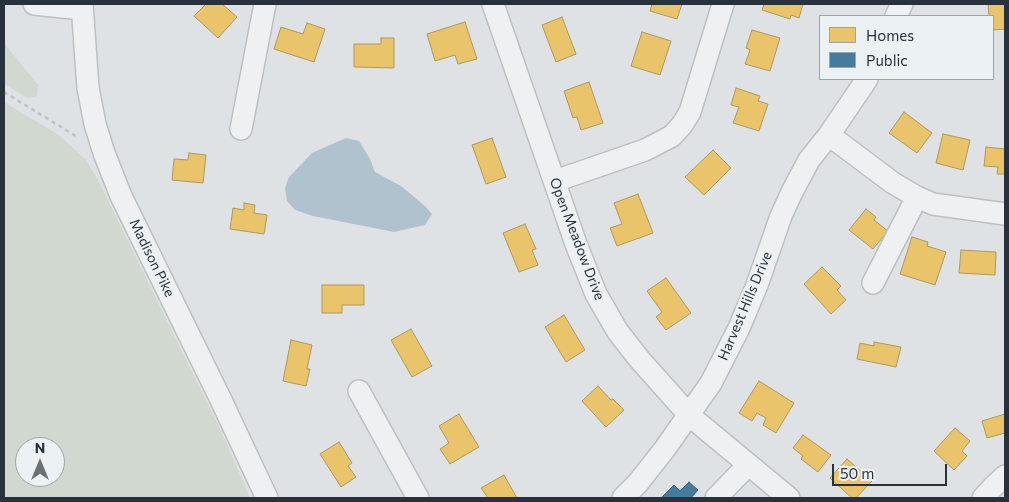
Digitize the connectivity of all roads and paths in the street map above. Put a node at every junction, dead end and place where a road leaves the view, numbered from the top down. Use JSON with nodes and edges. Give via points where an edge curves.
{"nodes":[{"id":1,"x":34,"y":4,"type":"edge"},
{"id":2,"x":265,"y":4,"type":"edge"},
{"id":3,"x":493,"y":4,"type":"edge"},
{"id":4,"x":724,"y":4,"type":"edge"},
{"id":5,"x":82,"y":6,"type":"edge"},
{"id":6,"x":866,"y":80,"type":"edge"},
{"id":7,"x":4,"y":92,"type":"edge"},
{"id":8,"x":241,"y":129,"type":"dead end"},
{"id":9,"x":830,"y":135,"type":"junction"},
{"id":10,"x":79,"y":138,"type":"dead end"},
{"id":11,"x":555,"y":181,"type":"junction"},
{"id":12,"x":917,"y":197,"type":"junction"},
{"id":13,"x":1005,"y":214,"type":"edge"},
{"id":14,"x":873,"y":283,"type":"dead end"},
{"id":15,"x":359,"y":391,"type":"dead end"},
{"id":16,"x":690,"y":416,"type":"junction"},
{"id":17,"x":748,"y":465,"type":"junction"},
{"id":18,"x":1005,"y":476,"type":"edge"},
{"id":19,"x":267,"y":498,"type":"edge"},
{"id":20,"x":418,"y":498,"type":"edge"},
{"id":21,"x":623,"y":498,"type":"edge"},
{"id":22,"x":716,"y":498,"type":"edge"},
{"id":23,"x":788,"y":498,"type":"edge"},
{"id":24,"x":983,"y":498,"type":"edge"}],
"edges":[{"from":1,"to":5,"type":"street"},
{"from":2,"to":8,"type":"street"},
{"from":3,"to":11,"type":"street","name":"Open Meadow Drive"},
{"from":4,"to":11,"type":"street","via":[[690,112],[672,136],[646,150]]},
{"from":5,"to":19,"type":"street","name":"Madison Pike","via":[[88,88],[104,153],[121,196]]},
{"from":6,"to":9,"type":"street","name":"Harvest Hills Drive"},
{"from":7,"to":10,"type":"path"},
{"from":9,"to":12,"type":"street","via":[[893,183]]},
{"from":9,"to":16,"type":"street","name":"Harvest Hills Drive","via":[[809,160],[792,192],[738,328],[711,383]]},
{"from":11,"to":16,"type":"street","name":"Open Meadow Drive","via":[[596,294],[623,339]]},
{"from":12,"to":13,"type":"street","via":[[933,204]]},
{"from":12,"to":14,"type":"street"},
{"from":15,"to":20,"type":"street"},
{"from":16,"to":17,"type":"street","name":"Open Meadow Drive"},
{"from":16,"to":21,"type":"street","name":"Harvest Hills Drive"},
{"from":17,"to":22,"type":"street"},
{"from":17,"to":23,"type":"street","name":"Open Meadow Drive"},
{"from":18,"to":24,"type":"street"}]}
